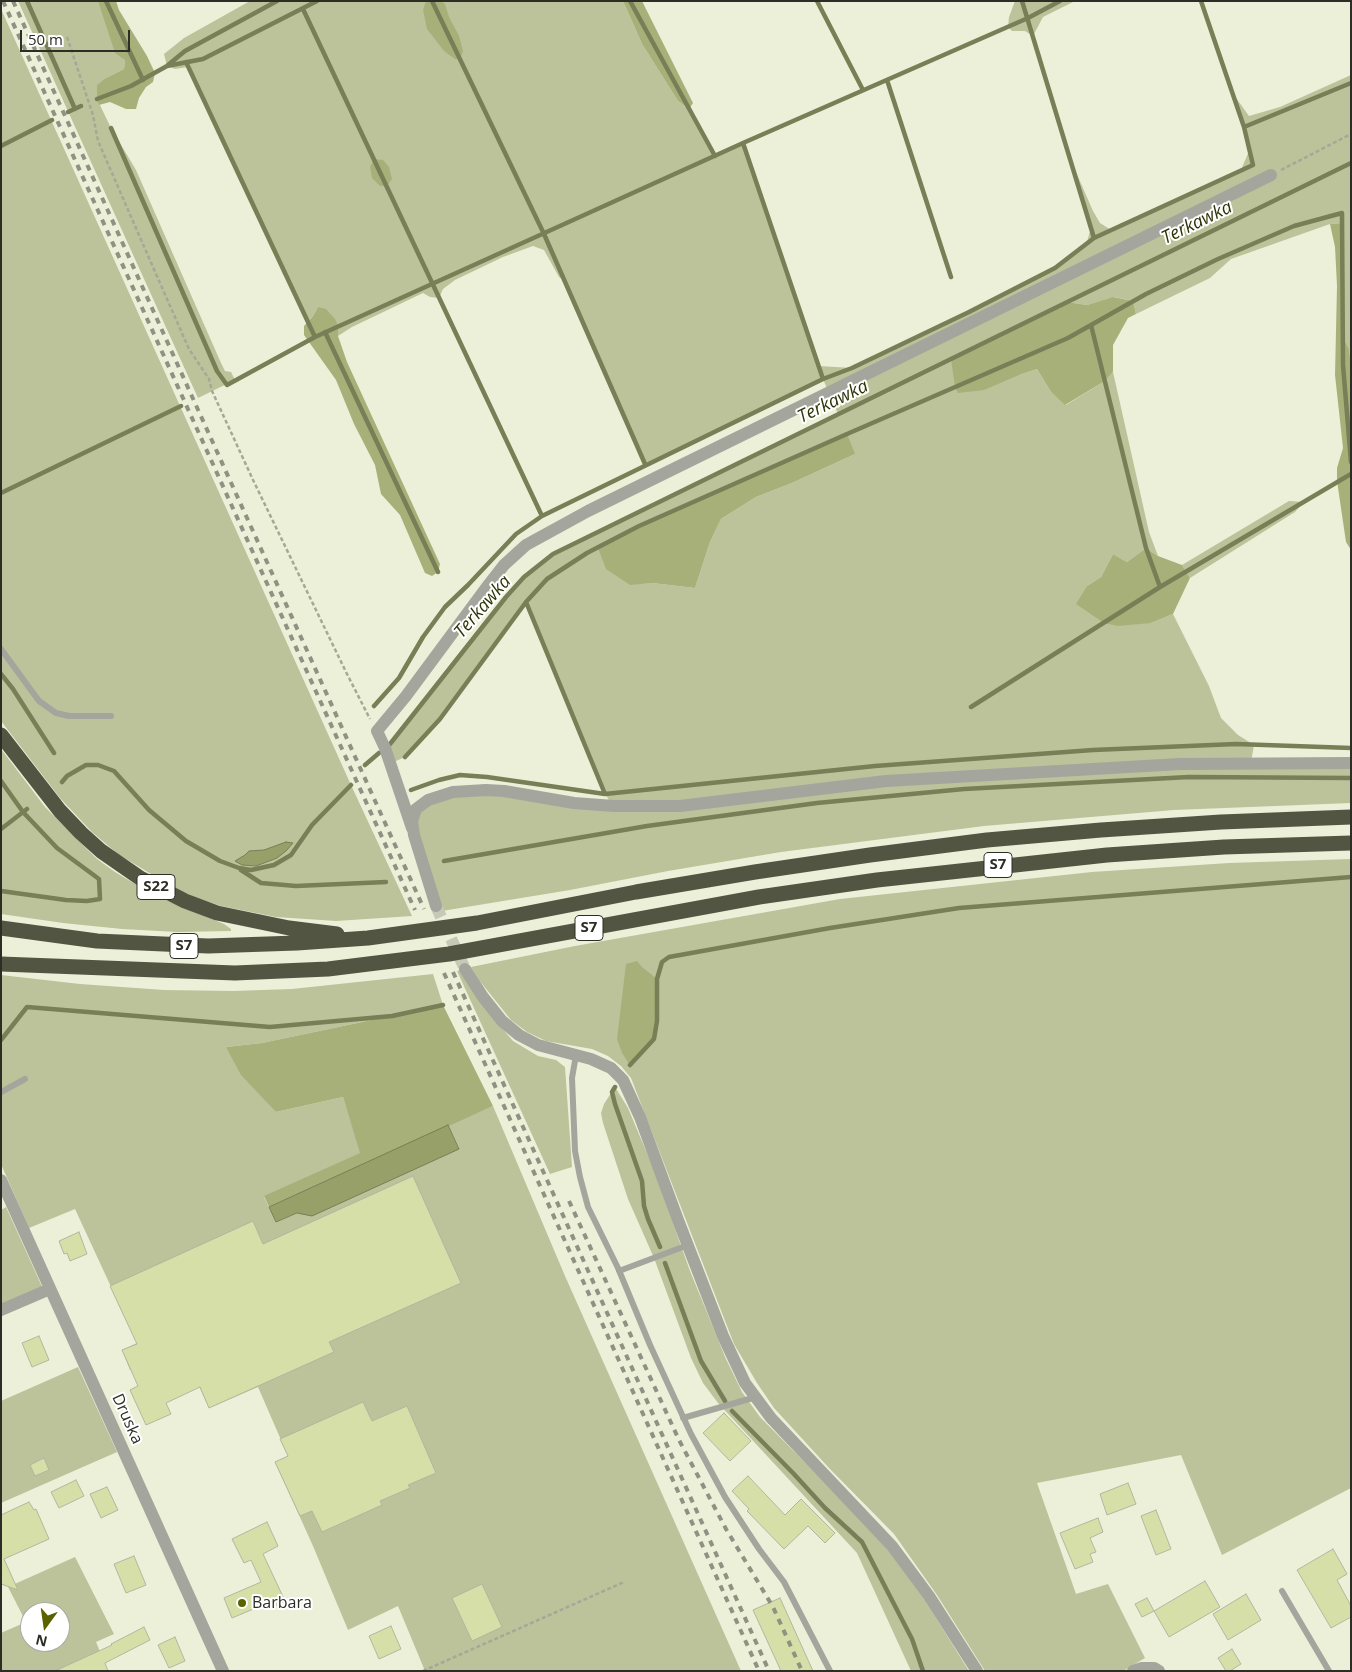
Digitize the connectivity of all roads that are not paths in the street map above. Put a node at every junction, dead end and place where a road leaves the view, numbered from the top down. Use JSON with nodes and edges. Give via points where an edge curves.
{"nodes":[{"id":1,"x":1271,"y":175,"type":"road end"},
{"id":2,"x":1,"y":649,"type":"edge"},
{"id":3,"x":112,"y":716,"type":"dead end"},
{"id":4,"x":1,"y":735,"type":"edge"},
{"id":5,"x":1351,"y":763,"type":"edge"},
{"id":6,"x":1351,"y":817,"type":"edge"},
{"id":7,"x":412,"y":828,"type":"junction"},
{"id":8,"x":1351,"y":842,"type":"edge"},
{"id":9,"x":436,"y":906,"type":"tunnel mouth"},
{"id":10,"x":1,"y":928,"type":"edge"},
{"id":11,"x":368,"y":938,"type":"junction"},
{"id":12,"x":1,"y":954,"type":"edge"},
{"id":13,"x":1,"y":964,"type":"edge"},
{"id":14,"x":71,"y":966,"type":"junction"},
{"id":15,"x":464,"y":970,"type":"tunnel mouth"},
{"id":16,"x":576,"y":1055,"type":"junction"},
{"id":17,"x":25,"y":1079,"type":"dead end"},
{"id":18,"x":1,"y":1092,"type":"edge"},
{"id":19,"x":1,"y":1180,"type":"edge"},
{"id":20,"x":688,"y":1245,"type":"junction"},
{"id":21,"x":619,"y":1271,"type":"junction"},
{"id":22,"x":50,"y":1288,"type":"junction"},
{"id":23,"x":1,"y":1310,"type":"edge"},
{"id":24,"x":756,"y":1397,"type":"junction"},
{"id":25,"x":683,"y":1418,"type":"junction"},
{"id":26,"x":1282,"y":1592,"type":"dead end"},
{"id":27,"x":223,"y":1671,"type":"edge"},
{"id":28,"x":830,"y":1671,"type":"edge"},
{"id":29,"x":977,"y":1671,"type":"edge"},
{"id":30,"x":1133,"y":1671,"type":"edge"},
{"id":31,"x":1159,"y":1671,"type":"edge"},
{"id":32,"x":1329,"y":1671,"type":"edge"}],
"edges":[{"from":1,"to":7,"type":"street","via":[[588,511],[517,552],[377,731]]},
{"from":2,"to":3,"type":"lane","via":[[40,701],[56,712],[68,716]]},
{"from":4,"to":11,"type":"highway","number":"S22","via":[[81,833],[108,856],[155,886],[217,913],[289,928]]},
{"from":5,"to":7,"type":"street","via":[[1180,764],[886,781],[671,806],[598,805],[504,791],[469,790],[428,800],[416,809]]},
{"from":6,"to":11,"type":"highway","number":"S7","via":[[1191,824],[987,840],[755,872],[477,923]]},
{"from":7,"to":9,"type":"street"},
{"from":8,"to":14,"type":"highway","number":"S7","via":[[1107,855],[886,878],[759,897],[449,954],[328,968],[235,973]]},
{"from":10,"to":11,"type":"highway","number":"S7","via":[[97,941],[208,946]]},
{"from":12,"to":14,"type":"highway","number":"S7"},
{"from":13,"to":14,"type":"highway"},
{"from":15,"to":16,"type":"street","via":[[502,1021],[519,1034],[538,1045]]},
{"from":16,"to":20,"type":"street","via":[[611,1068],[623,1080]]},
{"from":16,"to":21,"type":"lane","via":[[572,1078],[573,1114],[580,1177],[588,1206]]},
{"from":17,"to":18,"type":"lane"},
{"from":19,"to":22,"type":"street","name":"Druska"},
{"from":20,"to":21,"type":"lane"},
{"from":20,"to":24,"type":"street","via":[[723,1336]]},
{"from":21,"to":25,"type":"lane"},
{"from":22,"to":23,"type":"street"},
{"from":22,"to":27,"type":"street","name":"Druska"},
{"from":24,"to":25,"type":"lane"},
{"from":24,"to":29,"type":"street","via":[[771,1418],[892,1546],[930,1596]]},
{"from":25,"to":28,"type":"lane","via":[[725,1497],[784,1582]]},
{"from":26,"to":32,"type":"lane"},
{"from":30,"to":31,"type":"street","via":[[1142,1668]]}]}
